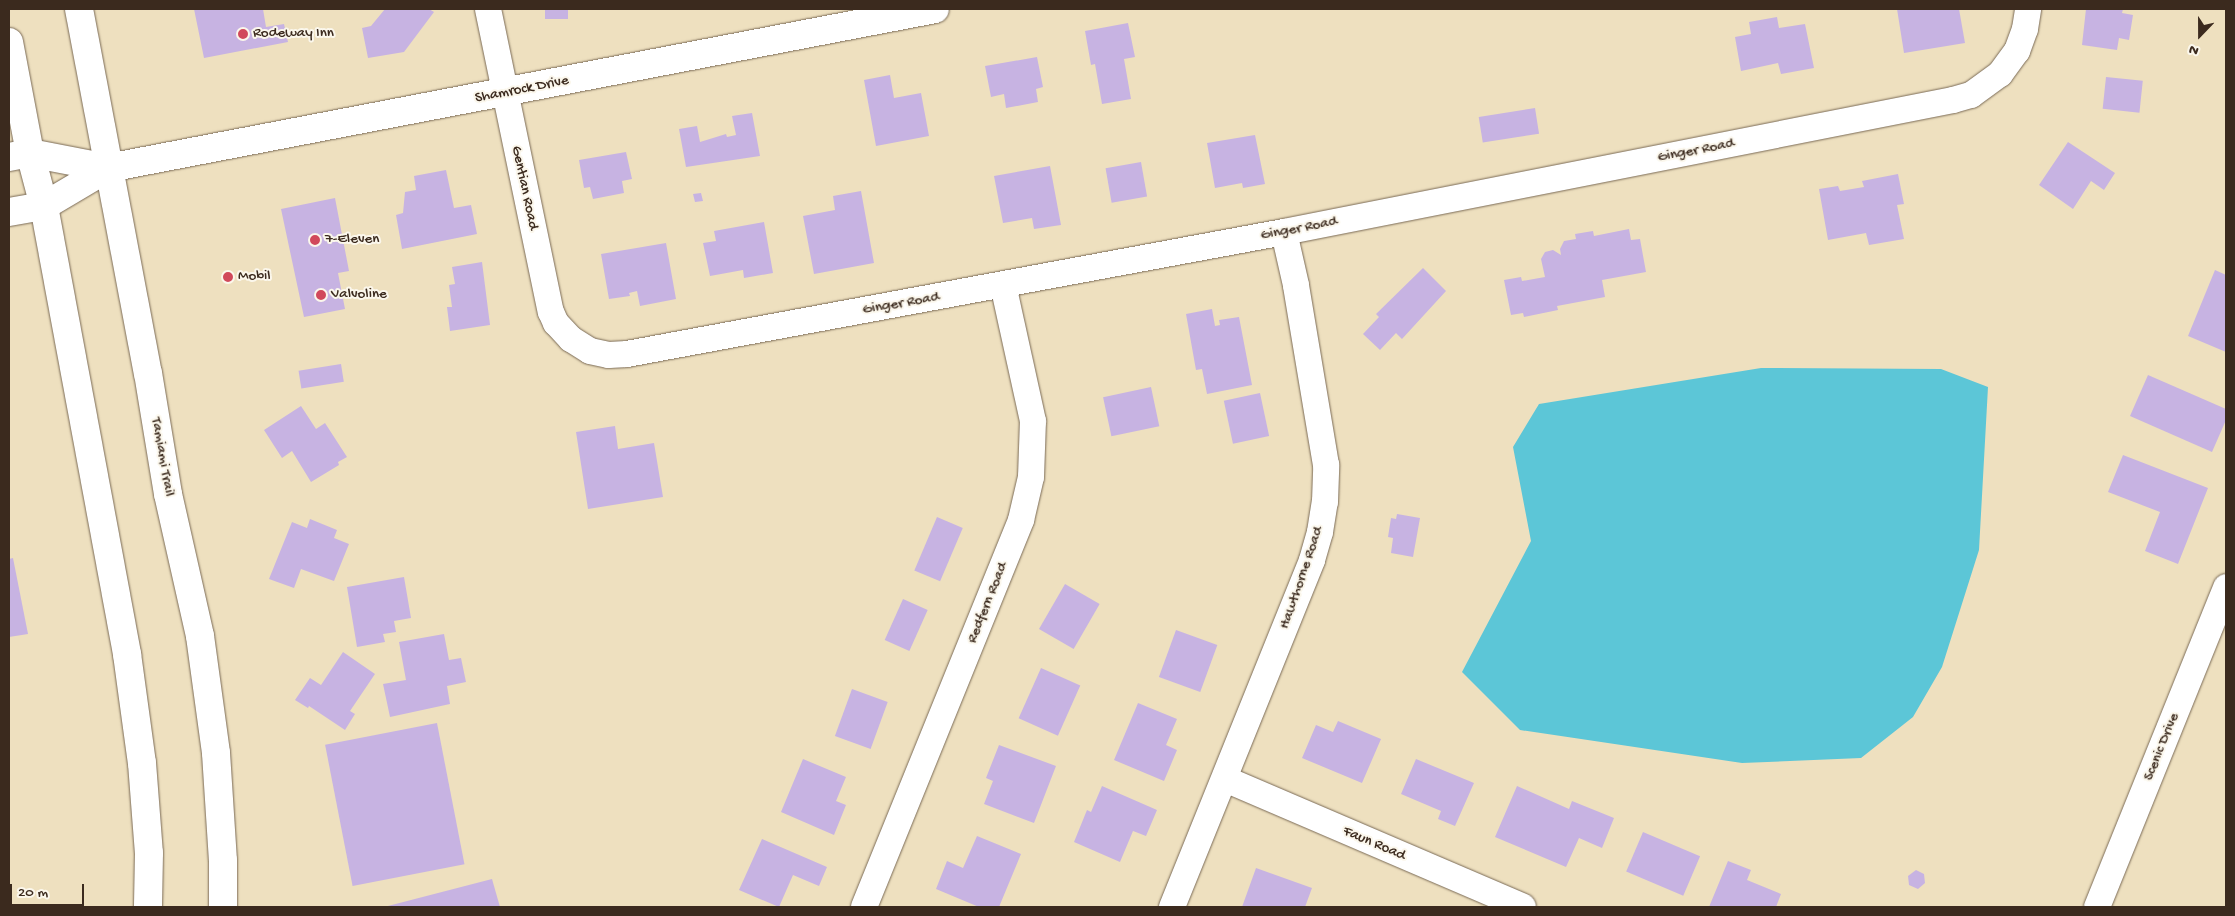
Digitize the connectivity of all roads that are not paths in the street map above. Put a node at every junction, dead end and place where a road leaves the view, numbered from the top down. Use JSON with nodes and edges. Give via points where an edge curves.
{"nodes":[{"id":1,"x":79,"y":9,"type":"edge"},
{"id":2,"x":488,"y":9,"type":"edge"},
{"id":3,"x":935,"y":9,"type":"edge"},
{"id":4,"x":2028,"y":9,"type":"edge"},
{"id":5,"x":9,"y":42,"type":"edge"},
{"id":6,"x":504,"y":93,"type":"junction"},
{"id":7,"x":19,"y":155,"type":"edge"},
{"id":8,"x":108,"y":168,"type":"junction"},
{"id":9,"x":44,"y":206,"type":"junction"},
{"id":10,"x":9,"y":212,"type":"edge"},
{"id":11,"x":1284,"y":232,"type":"junction"},
{"id":12,"x":1003,"y":285,"type":"junction"},
{"id":13,"x":590,"y":351,"type":"joint"},
{"id":14,"x":2226,"y":587,"type":"edge"},
{"id":15,"x":1225,"y":780,"type":"junction"},
{"id":16,"x":1479,"y":899,"type":"edge"},
{"id":17,"x":148,"y":907,"type":"edge"},
{"id":18,"x":223,"y":907,"type":"edge"},
{"id":19,"x":864,"y":907,"type":"edge"},
{"id":20,"x":1172,"y":907,"type":"edge"},
{"id":21,"x":1523,"y":907,"type":"edge"},
{"id":22,"x":2097,"y":907,"type":"edge"}],
"edges":[{"from":1,"to":8,"type":"main road","name":"Tamiami Trail"},
{"from":2,"to":6,"type":"street","name":"Gentian Road"},
{"from":3,"to":6,"type":"main road","name":"Shamrock Drive"},
{"from":4,"to":11,"type":"street","name":"Ginger Road","via":[[2017,51],[2000,74],[1971,95]]},
{"from":5,"to":7,"type":"main road"},
{"from":6,"to":8,"type":"main road","name":"Shamrock Drive"},
{"from":6,"to":13,"type":"street","name":"Gentian Road","via":[[551,312],[556,323],[571,339]]},
{"from":7,"to":8,"type":"main road"},
{"from":7,"to":9,"type":"main road"},
{"from":8,"to":9,"type":"main road"},
{"from":8,"to":18,"type":"main road","name":"Tamiami Trail","via":[[168,494],[200,636],[216,753]]},
{"from":9,"to":10,"type":"main road"},
{"from":9,"to":17,"type":"main road","via":[[127,654],[142,763],[149,853]]},
{"from":11,"to":12,"type":"street","name":"Ginger Road"},
{"from":11,"to":15,"type":"street","name":"Hawthorne Road","via":[[1326,465],[1325,502],[1312,560]]},
{"from":12,"to":13,"type":"street","name":"Ginger Road","via":[[627,354]]},
{"from":12,"to":19,"type":"street","name":"Redfern Road","via":[[1032,421],[1031,477],[1021,520]]},
{"from":14,"to":22,"type":"street","name":"Scenic Drive"},
{"from":15,"to":16,"type":"street","name":"Faun Road"},
{"from":15,"to":20,"type":"street","name":"Hawthorne Road"},
{"from":16,"to":21,"type":"street","name":"Faun Road"}]}
